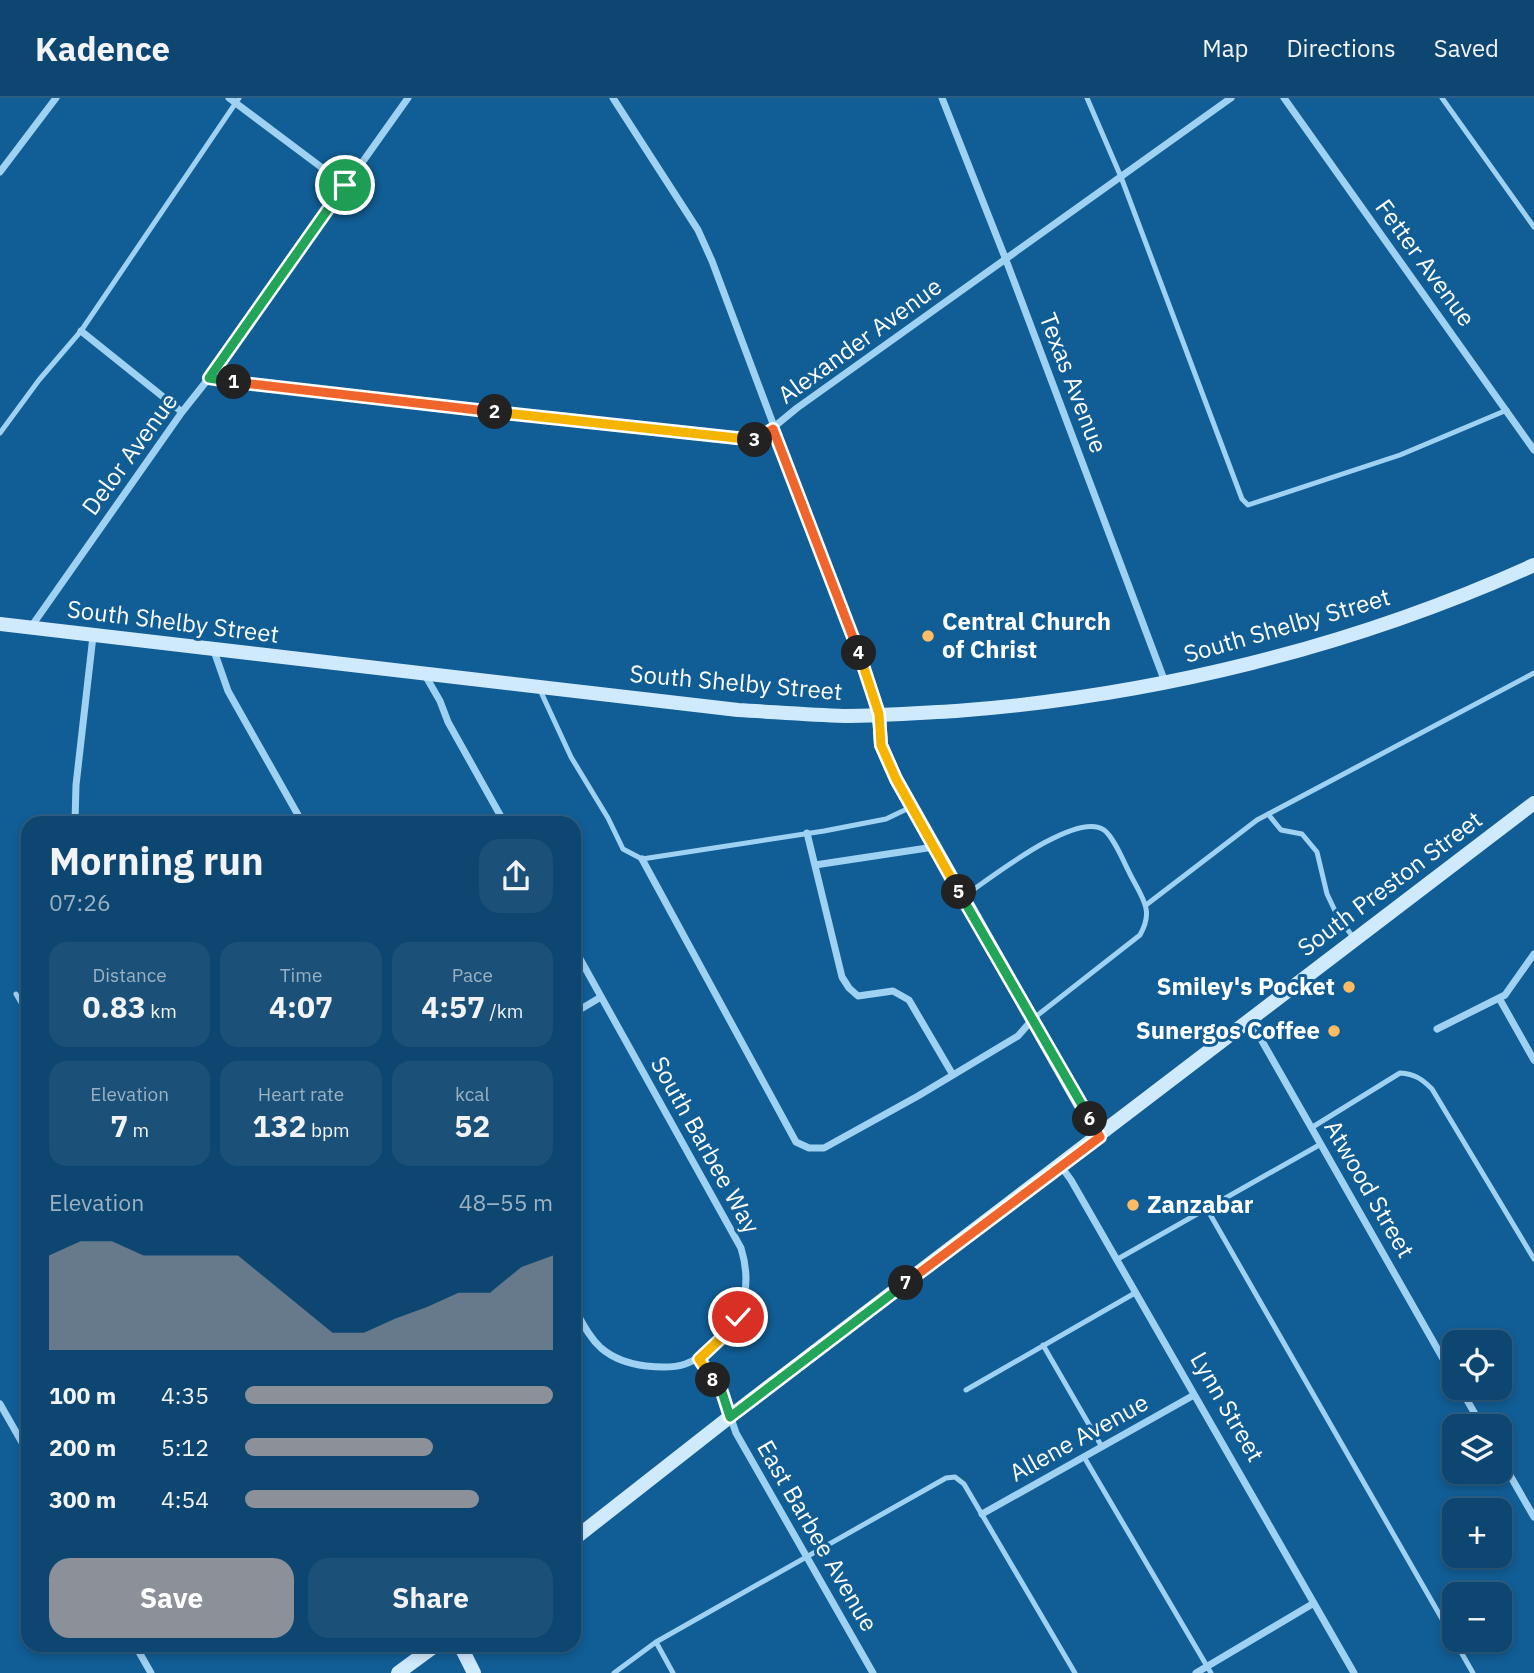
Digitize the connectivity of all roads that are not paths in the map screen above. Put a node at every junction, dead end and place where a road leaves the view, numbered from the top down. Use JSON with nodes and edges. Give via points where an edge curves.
{"nodes":[{"id":1,"x":56,"y":98,"type":"edge"},
{"id":2,"x":408,"y":98,"type":"edge"},
{"id":3,"x":613,"y":98,"type":"edge"},
{"id":4,"x":942,"y":98,"type":"edge"},
{"id":5,"x":1087,"y":98,"type":"edge"},
{"id":6,"x":1231,"y":98,"type":"edge"},
{"id":7,"x":1284,"y":98,"type":"edge"},
{"id":8,"x":1442,"y":98,"type":"edge"},
{"id":9,"x":235,"y":100,"type":"edge"},
{"id":10,"x":0,"y":172,"type":"edge"},
{"id":11,"x":1121,"y":177,"type":"junction"},
{"id":12,"x":345,"y":185,"type":"junction"},
{"id":13,"x":1534,"y":228,"type":"edge"},
{"id":14,"x":1006,"y":260,"type":"junction"},
{"id":15,"x":81,"y":331,"type":"junction"},
{"id":16,"x":209,"y":378,"type":"junction"},
{"id":17,"x":1507,"y":410,"type":"junction"},
{"id":18,"x":182,"y":412,"type":"junction"},
{"id":19,"x":773,"y":429,"type":"junction"},
{"id":20,"x":0,"y":433,"type":"edge"},
{"id":21,"x":1534,"y":450,"type":"edge"},
{"id":22,"x":1534,"y":565,"type":"edge"},
{"id":23,"x":0,"y":624,"type":"edge"},
{"id":24,"x":31,"y":628,"type":"junction"},
{"id":25,"x":93,"y":636,"type":"junction"},
{"id":26,"x":214,"y":650,"type":"junction"},
{"id":27,"x":1534,"y":673,"type":"edge"},
{"id":28,"x":425,"y":675,"type":"junction"},
{"id":29,"x":1165,"y":682,"type":"junction"},
{"id":30,"x":538,"y":687,"type":"junction"},
{"id":31,"x":879,"y":714,"type":"junction"},
{"id":32,"x":1534,"y":803,"type":"edge"},
{"id":33,"x":911,"y":807,"type":"junction"},
{"id":34,"x":1268,"y":814,"type":"junction"},
{"id":35,"x":75,"y":816,"type":"edge"},
{"id":36,"x":299,"y":816,"type":"edge"},
{"id":37,"x":501,"y":816,"type":"edge"},
{"id":38,"x":807,"y":833,"type":"junction"},
{"id":39,"x":934,"y":847,"type":"junction"},
{"id":40,"x":642,"y":859,"type":"junction"},
{"id":41,"x":815,"y":864,"type":"junction"},
{"id":42,"x":962,"y":898,"type":"junction"},
{"id":43,"x":1146,"y":905,"type":"junction"},
{"id":44,"x":1355,"y":940,"type":"junction"},
{"id":45,"x":1534,"y":954,"type":"edge"},
{"id":46,"x":581,"y":961,"type":"edge"},
{"id":47,"x":16,"y":994,"type":"dead end"},
{"id":48,"x":601,"y":997,"type":"junction"},
{"id":49,"x":1499,"y":998,"type":"junction"},
{"id":50,"x":21,"y":1003,"type":"edge"},
{"id":51,"x":581,"y":1009,"type":"edge"},
{"id":52,"x":1032,"y":1020,"type":"junction"},
{"id":53,"x":1250,"y":1020,"type":"junction"},
{"id":54,"x":1437,"y":1029,"type":"dead end"},
{"id":55,"x":1534,"y":1060,"type":"edge"},
{"id":56,"x":953,"y":1075,"type":"junction"},
{"id":57,"x":1311,"y":1128,"type":"junction"},
{"id":58,"x":1100,"y":1137,"type":"junction"},
{"id":59,"x":1321,"y":1144,"type":"junction"},
{"id":60,"x":1060,"y":1165,"type":"junction"},
{"id":61,"x":1207,"y":1209,"type":"junction"},
{"id":62,"x":1534,"y":1259,"type":"edge"},
{"id":63,"x":1116,"y":1260,"type":"junction"},
{"id":64,"x":1135,"y":1293,"type":"junction"},
{"id":65,"x":581,"y":1320,"type":"edge"},
{"id":66,"x":1043,"y":1345,"type":"junction"},
{"id":67,"x":1442,"y":1357,"type":"edge"},
{"id":68,"x":699,"y":1359,"type":"junction"},
{"id":69,"x":966,"y":1391,"type":"dead end"},
{"id":70,"x":1194,"y":1395,"type":"junction"},
{"id":71,"x":0,"y":1404,"type":"edge"},
{"id":72,"x":730,"y":1417,"type":"junction"},
{"id":73,"x":21,"y":1441,"type":"edge"},
{"id":74,"x":1102,"y":1447,"type":"junction"},
{"id":75,"x":1084,"y":1457,"type":"junction"},
{"id":76,"x":1512,"y":1479,"type":"edge"},
{"id":77,"x":982,"y":1514,"type":"junction"},
{"id":78,"x":1534,"y":1517,"type":"edge"},
{"id":79,"x":581,"y":1534,"type":"edge"},
{"id":80,"x":806,"y":1556,"type":"junction"},
{"id":81,"x":1314,"y":1603,"type":"junction"},
{"id":82,"x":656,"y":1642,"type":"junction"},
{"id":83,"x":139,"y":1652,"type":"edge"},
{"id":84,"x":426,"y":1652,"type":"edge"},
{"id":85,"x":464,"y":1652,"type":"edge"},
{"id":86,"x":1209,"y":1670,"type":"edge"},
{"id":87,"x":151,"y":1673,"type":"edge"},
{"id":88,"x":398,"y":1673,"type":"edge"},
{"id":89,"x":474,"y":1673,"type":"edge"},
{"id":90,"x":614,"y":1673,"type":"edge"},
{"id":91,"x":673,"y":1673,"type":"edge"},
{"id":92,"x":873,"y":1673,"type":"edge"},
{"id":93,"x":1075,"y":1673,"type":"edge"},
{"id":94,"x":1196,"y":1673,"type":"edge"},
{"id":95,"x":1354,"y":1673,"type":"edge"},
{"id":96,"x":1473,"y":1673,"type":"edge"}],
"edges":[{"from":1,"to":10,"type":"street"},
{"from":2,"to":12,"type":"street","name":"Delor Avenue"},
{"from":3,"to":19,"type":"street","via":[[698,230]]},
{"from":4,"to":14,"type":"street","name":"Texas Avenue"},
{"from":5,"to":11,"type":"lane"},
{"from":6,"to":11,"type":"street","name":"Alexander Avenue"},
{"from":7,"to":17,"type":"street","name":"Fetter Avenue"},
{"from":8,"to":13,"type":"lane"},
{"from":9,"to":12,"type":"street"},
{"from":9,"to":15,"type":"lane"},
{"from":11,"to":14,"type":"street","name":"Alexander Avenue"},
{"from":11,"to":17,"type":"lane","via":[[1248,505],[1400,455]]},
{"from":12,"to":16,"type":"street","name":"Delor Avenue"},
{"from":14,"to":19,"type":"street","name":"Alexander Avenue"},
{"from":14,"to":29,"type":"street","name":"Texas Avenue"},
{"from":15,"to":18,"type":"street"},
{"from":15,"to":20,"type":"lane"},
{"from":16,"to":18,"type":"street","name":"Delor Avenue"},
{"from":16,"to":19,"type":"street","name":"Alexander Avenue","via":[[746,441],[758,440]]},
{"from":17,"to":21,"type":"street","name":"Fetter Avenue"},
{"from":18,"to":24,"type":"street","name":"Delor Avenue"},
{"from":19,"to":31,"type":"street"},
{"from":22,"to":29,"type":"main road","name":"South Shelby Street","via":[[1391,622]]},
{"from":23,"to":24,"type":"main road","name":"South Shelby Street"},
{"from":24,"to":25,"type":"main road","name":"South Shelby Street"},
{"from":25,"to":26,"type":"main road","name":"South Shelby Street"},
{"from":25,"to":35,"type":"street"},
{"from":26,"to":28,"type":"main road","name":"South Shelby Street"},
{"from":26,"to":36,"type":"street","via":[[229,691]]},
{"from":27,"to":34,"type":"lane"},
{"from":28,"to":30,"type":"main road","name":"South Shelby Street"},
{"from":28,"to":37,"type":"street"},
{"from":29,"to":31,"type":"main road","name":"South Shelby Street","via":[[1019,706]]},
{"from":30,"to":31,"type":"main road","name":"South Shelby Street","via":[[738,710]]},
{"from":30,"to":40,"type":"lane","via":[[623,849]]},
{"from":31,"to":33,"type":"main road","via":[[881,745]]},
{"from":32,"to":44,"type":"main road","name":"South Preston Street"},
{"from":33,"to":38,"type":"lane","via":[[886,818]]},
{"from":33,"to":39,"type":"main road"},
{"from":34,"to":43,"type":"lane"},
{"from":34,"to":44,"type":"lane","via":[[1282,830],[1302,834],[1317,852],[1327,894]]},
{"from":38,"to":40,"type":"lane"},
{"from":38,"to":41,"type":"street"},
{"from":39,"to":41,"type":"street"},
{"from":39,"to":42,"type":"main road"},
{"from":40,"to":56,"type":"street","via":[[796,1142],[824,1148]]},
{"from":41,"to":56,"type":"street","via":[[842,976],[849,988],[858,996],[893,991],[909,1000]]},
{"from":42,"to":43,"type":"lane","via":[[1066,831],[1095,827],[1108,834]]},
{"from":42,"to":52,"type":"main road"},
{"from":43,"to":52,"type":"lane","via":[[1146,924],[1140,935]]},
{"from":44,"to":53,"type":"main road","name":"South Preston Street"},
{"from":45,"to":49,"type":"street"},
{"from":46,"to":48,"type":"street","name":"South Barbee Way"},
{"from":47,"to":50,"type":"lane"},
{"from":48,"to":51,"type":"street"},
{"from":48,"to":68,"type":"street","name":"South Barbee Way","via":[[741,1248],[746,1291],[738,1317]]},
{"from":49,"to":54,"type":"street"},
{"from":49,"to":55,"type":"street"},
{"from":52,"to":56,"type":"street","via":[[1018,1036]]},
{"from":52,"to":58,"type":"main road"},
{"from":53,"to":57,"type":"street","name":"Atwood Street"},
{"from":53,"to":58,"type":"main road","name":"South Preston Street"},
{"from":57,"to":59,"type":"street","name":"Atwood Street"},
{"from":57,"to":62,"type":"lane","via":[[1400,1073],[1412,1074],[1432,1089]]},
{"from":58,"to":60,"type":"main road","name":"South Preston Street"},
{"from":59,"to":61,"type":"lane"},
{"from":59,"to":67,"type":"street","name":"Atwood Street"},
{"from":60,"to":63,"type":"street","name":"Lynn Street"},
{"from":60,"to":72,"type":"main road","name":"South Preston Street"},
{"from":61,"to":63,"type":"lane"},
{"from":61,"to":96,"type":"lane"},
{"from":63,"to":64,"type":"street","name":"Lynn Street"},
{"from":64,"to":66,"type":"lane"},
{"from":64,"to":70,"type":"street","name":"Lynn Street"},
{"from":65,"to":68,"type":"street","via":[[593,1340],[632,1364],[678,1367]]},
{"from":66,"to":69,"type":"lane"},
{"from":66,"to":74,"type":"lane"},
{"from":68,"to":72,"type":"street","name":"East Barbee Avenue","via":[[722,1392]]},
{"from":70,"to":74,"type":"street","name":"Allene Avenue"},
{"from":70,"to":81,"type":"street","name":"Lynn Street"},
{"from":71,"to":73,"type":"street"},
{"from":72,"to":79,"type":"main road","name":"South Preston Street"},
{"from":72,"to":80,"type":"street","name":"East Barbee Avenue"},
{"from":74,"to":75,"type":"street","name":"Allene Avenue"},
{"from":75,"to":77,"type":"street","name":"Allene Avenue"},
{"from":75,"to":86,"type":"lane"},
{"from":76,"to":78,"type":"street"},
{"from":77,"to":80,"type":"lane","via":[[964,1484],[955,1477],[946,1478]]},
{"from":77,"to":93,"type":"lane"},
{"from":80,"to":82,"type":"lane"},
{"from":80,"to":92,"type":"street","name":"East Barbee Avenue"},
{"from":81,"to":86,"type":"street"},
{"from":81,"to":95,"type":"street","name":"Lynn Street"},
{"from":82,"to":90,"type":"lane"},
{"from":82,"to":91,"type":"lane"},
{"from":83,"to":87,"type":"street"},
{"from":84,"to":88,"type":"main road"},
{"from":85,"to":89,"type":"main road"},
{"from":86,"to":94,"type":"street"}]}
